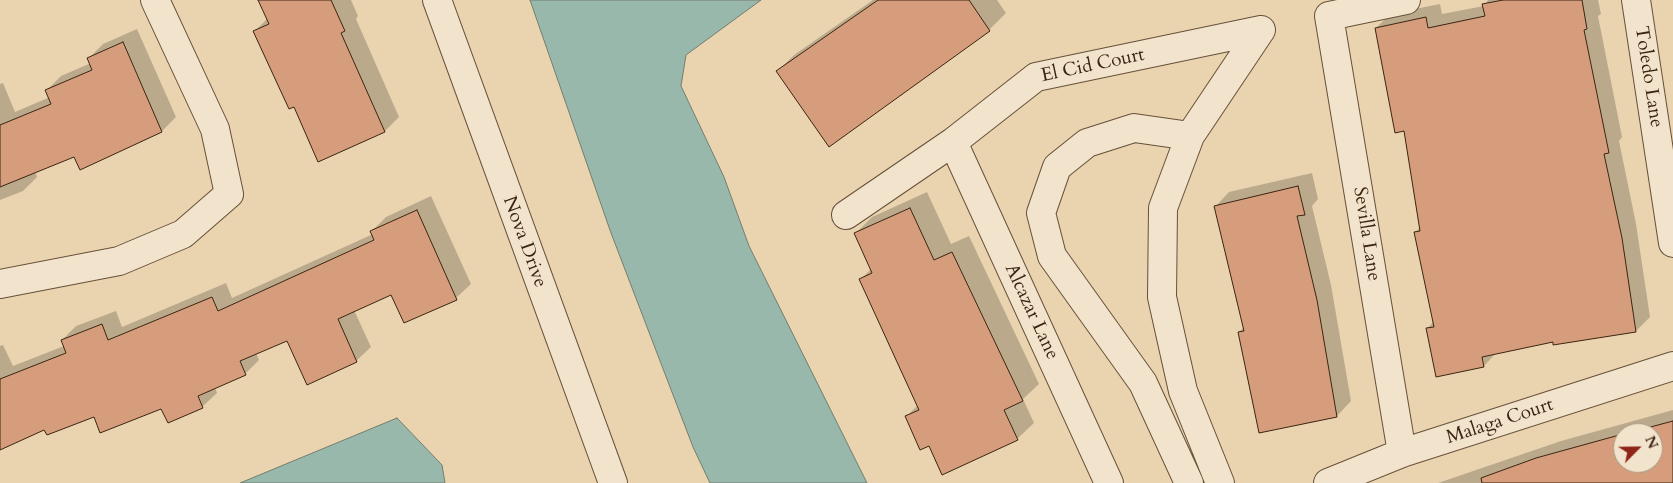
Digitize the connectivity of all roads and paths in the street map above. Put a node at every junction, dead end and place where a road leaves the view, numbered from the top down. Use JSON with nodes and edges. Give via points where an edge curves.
{"nodes":[{"id":1,"x":155,"y":0,"type":"edge"},
{"id":2,"x":437,"y":0,"type":"edge"},
{"id":3,"x":1406,"y":0,"type":"edge"},
{"id":4,"x":1636,"y":0,"type":"edge"},
{"id":5,"x":1190,"y":136,"type":"junction"},
{"id":6,"x":953,"y":142,"type":"junction"},
{"id":7,"x":846,"y":215,"type":"dead end"},
{"id":8,"x":1673,"y":243,"type":"edge"},
{"id":9,"x":0,"y":284,"type":"edge"},
{"id":10,"x":1673,"y":366,"type":"edge"},
{"id":11,"x":1402,"y":453,"type":"junction"},
{"id":12,"x":613,"y":483,"type":"edge"},
{"id":13,"x":1109,"y":483,"type":"edge"},
{"id":14,"x":1189,"y":483,"type":"edge"},
{"id":15,"x":1220,"y":483,"type":"edge"},
{"id":16,"x":1328,"y":483,"type":"edge"}],
"edges":[{"from":1,"to":9,"type":"street","via":[[215,129],[229,194],[182,234],[119,261]]},
{"from":2,"to":12,"type":"street","name":"Nova Drive"},
{"from":3,"to":11,"type":"street","name":"Sevilla Lane","via":[[1330,16]]},
{"from":4,"to":8,"type":"street","name":"Toledo Lane"},
{"from":5,"to":6,"type":"street","name":"El Cid Court","via":[[1261,30],[1036,77]]},
{"from":5,"to":14,"type":"street","via":[[1134,128],[1087,143],[1057,167],[1041,213],[1052,256],[1143,383]]},
{"from":5,"to":15,"type":"street","via":[[1163,208],[1162,297],[1183,391]]},
{"from":6,"to":7,"type":"street","name":"El Cid Court"},
{"from":6,"to":13,"type":"street","name":"Alcazar Lane"},
{"from":10,"to":11,"type":"street","name":"Malaga Court"},
{"from":11,"to":16,"type":"street","name":"Malaga Court"}]}
